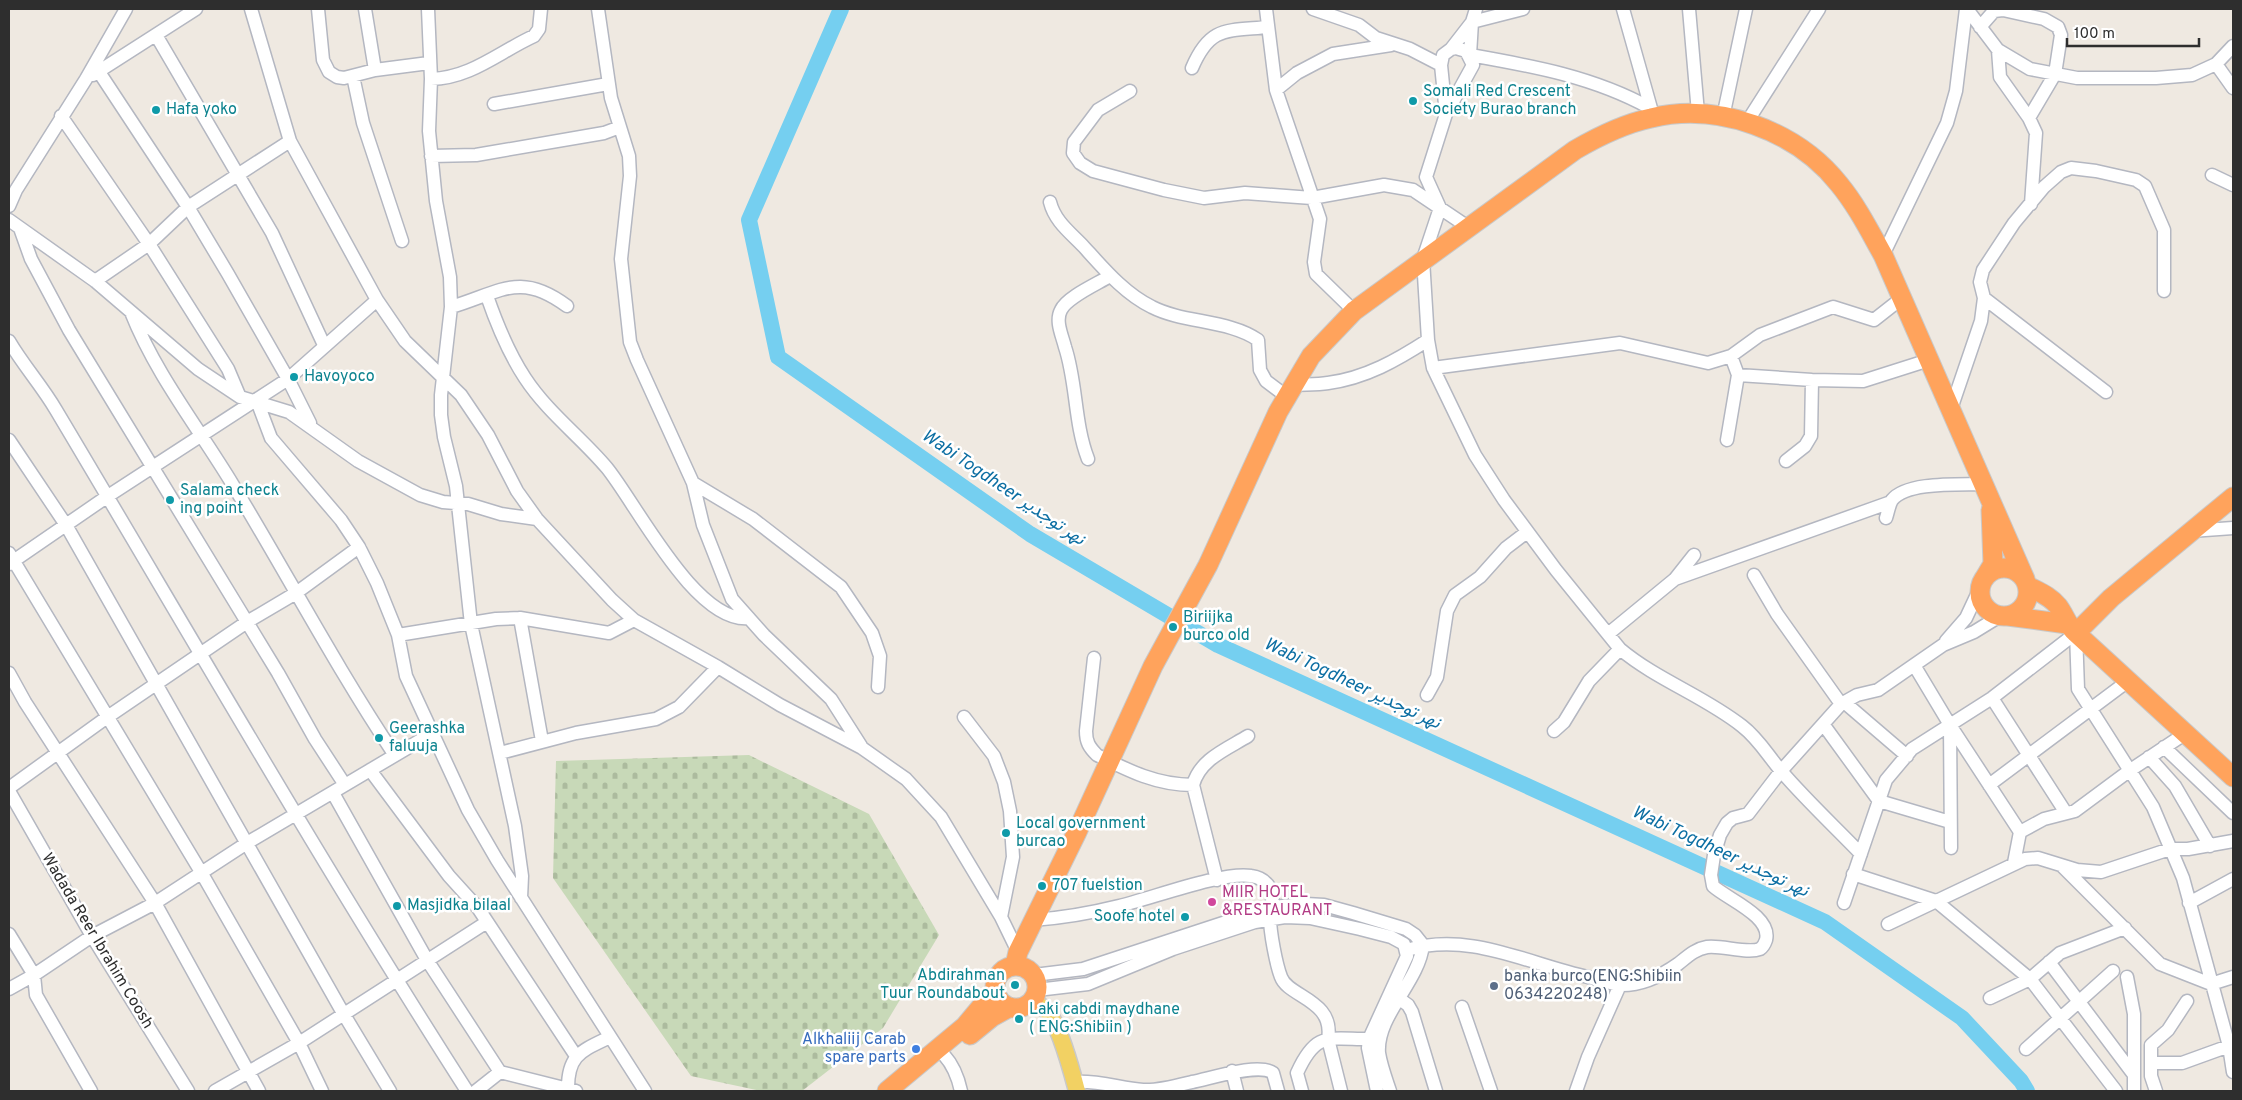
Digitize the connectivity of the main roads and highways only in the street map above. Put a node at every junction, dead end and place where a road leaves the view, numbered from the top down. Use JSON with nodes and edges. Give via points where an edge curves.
{"nodes":[{"id":1,"x":2233,"y":497,"type":"edge"},
{"id":2,"x":1990,"y":501,"type":"junction"},
{"id":3,"x":1982,"y":582,"type":"junction"},
{"id":4,"x":2027,"y":582,"type":"junction"},
{"id":5,"x":2004,"y":616,"type":"junction"},
{"id":6,"x":2071,"y":628,"type":"junction"},
{"id":7,"x":2233,"y":777,"type":"edge"},
{"id":8,"x":1016,"y":958,"type":"junction"},
{"id":9,"x":1034,"y":989,"type":"junction"},
{"id":10,"x":995,"y":990,"type":"junction"},
{"id":11,"x":1010,"y":1007,"type":"junction"},
{"id":12,"x":1076,"y":1086,"type":"edge"},
{"id":13,"x":887,"y":1091,"type":"edge"},
{"id":14,"x":904,"y":1091,"type":"edge"}],
"edges":[{"from":1,"to":6,"type":"highway"},
{"from":2,"to":3,"type":"highway","via":[[1993,564]]},
{"from":2,"to":4,"type":"highway"},
{"from":2,"to":8,"type":"highway","via":[[1883,255],[1859,210],[1818,162],[1783,138],[1747,122],[1698,113],[1652,112],[1601,135],[1468,226],[1354,311],[1311,356],[1289,390],[1208,565],[1153,666]]},
{"from":3,"to":4,"type":"highway","via":[[1996,569],[2004,568],[2012,569]]},
{"from":3,"to":5,"type":"highway","via":[[1982,602],[1986,608]]},
{"from":4,"to":5,"type":"highway","via":[[2027,602],[2023,609]]},
{"from":4,"to":6,"type":"highway","via":[[2058,607]]},
{"from":5,"to":6,"type":"highway"},
{"from":6,"to":7,"type":"highway"},
{"from":8,"to":9,"type":"highway","via":[[1029,970]]},
{"from":8,"to":10,"type":"highway","via":[[997,976]]},
{"from":9,"to":11,"type":"highway","via":[[1017,1008]]},
{"from":9,"to":12,"type":"main road","via":[[1049,1014]]},
{"from":10,"to":11,"type":"highway","via":[[997,997]]},
{"from":10,"to":13,"type":"highway","via":[[965,1026]]},
{"from":11,"to":14,"type":"highway","via":[[944,1055]]}]}
